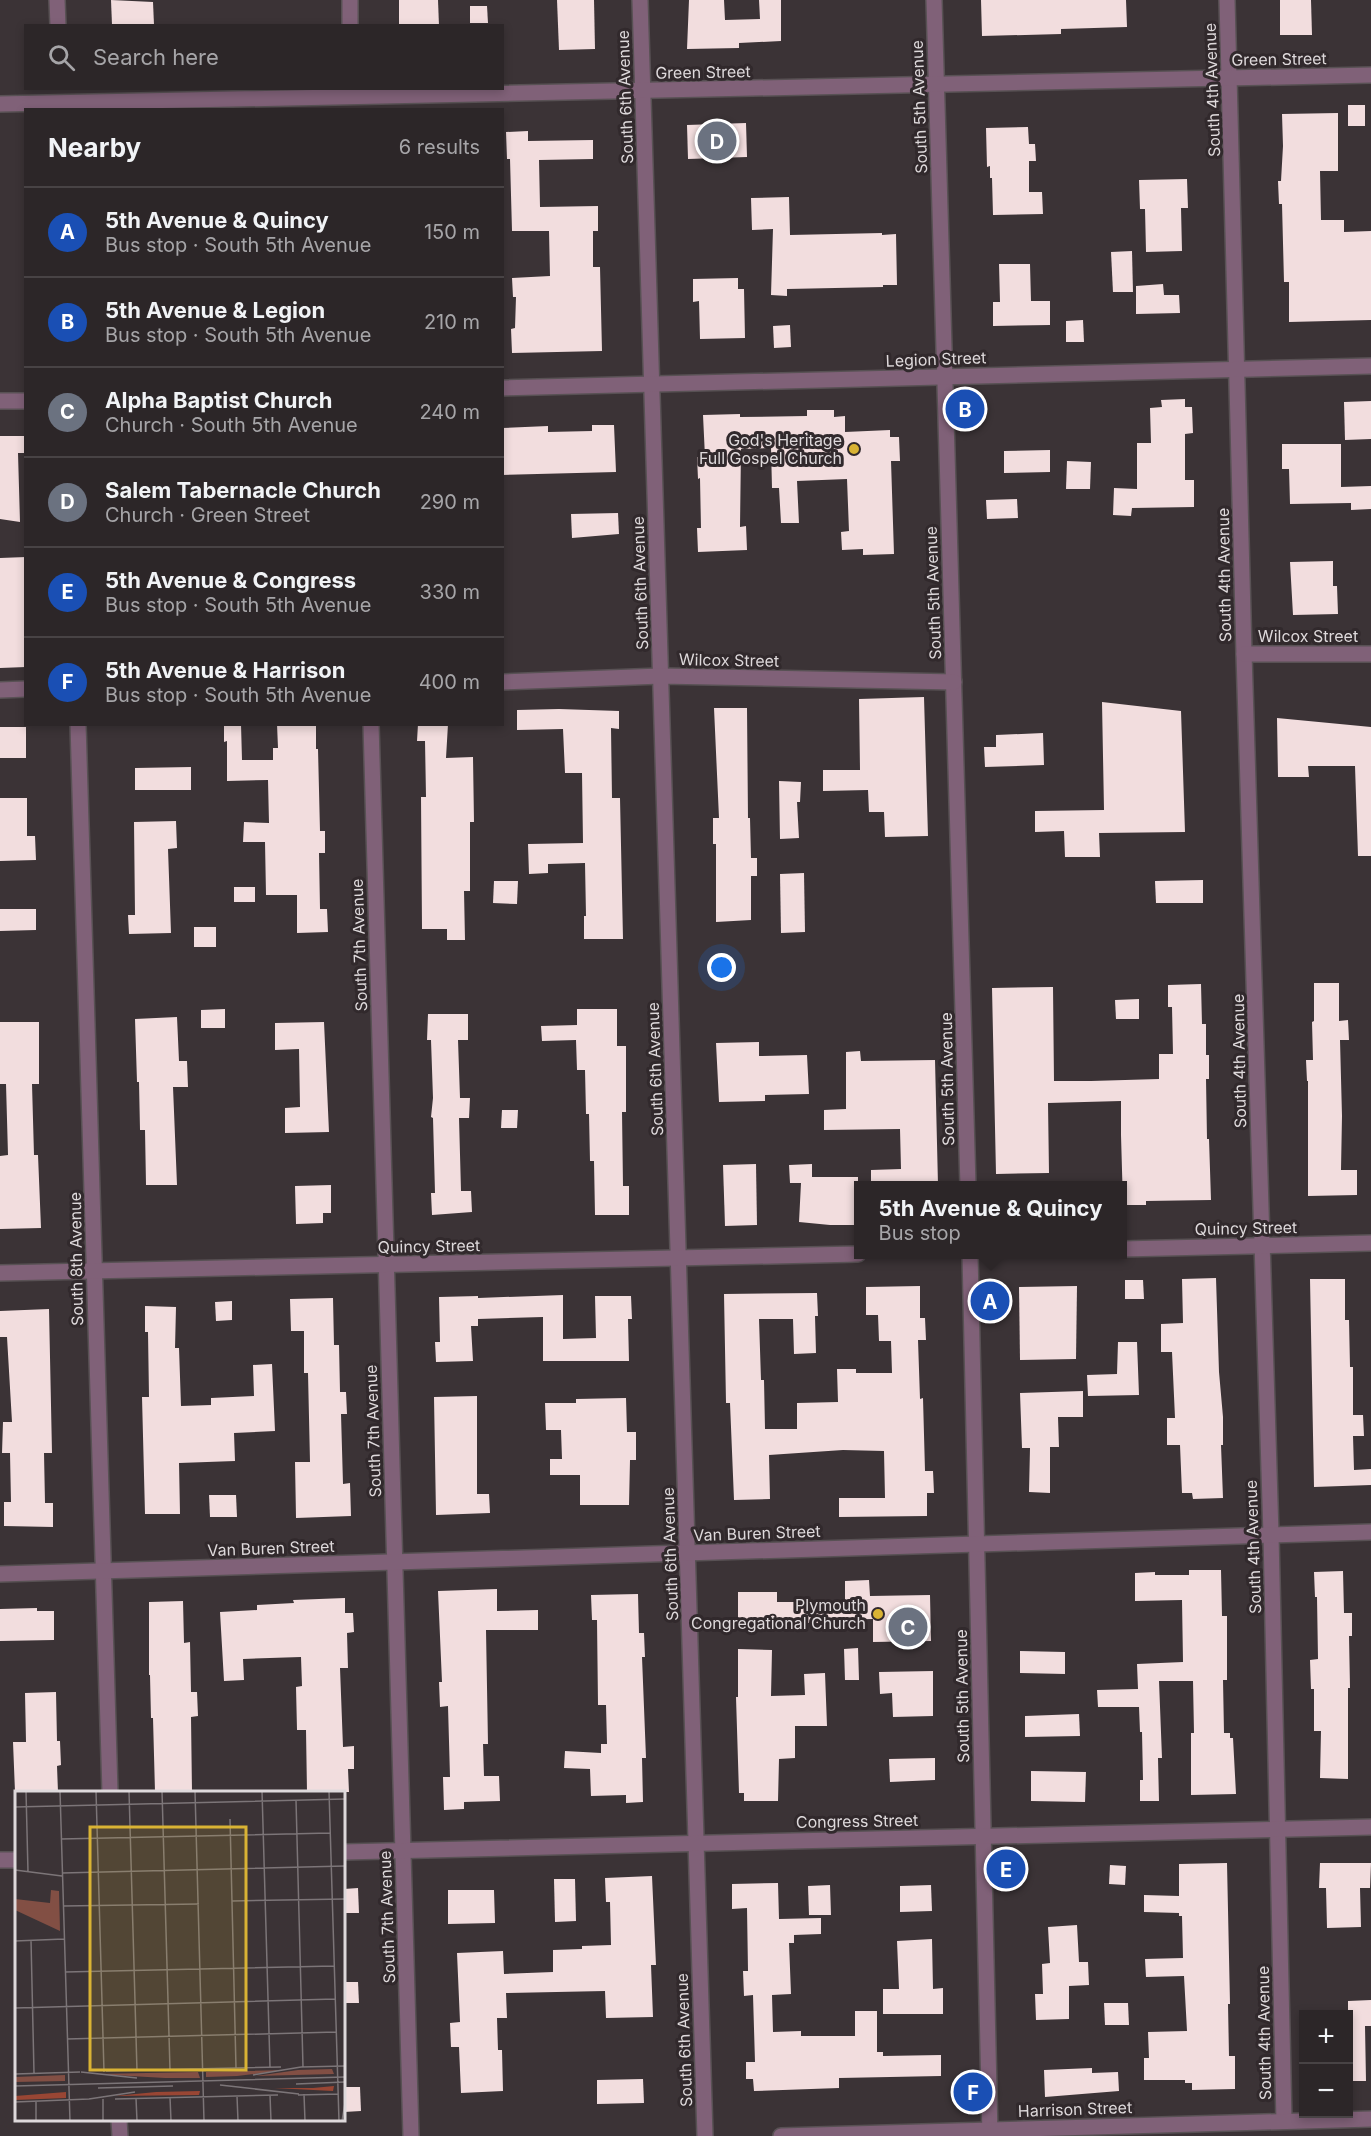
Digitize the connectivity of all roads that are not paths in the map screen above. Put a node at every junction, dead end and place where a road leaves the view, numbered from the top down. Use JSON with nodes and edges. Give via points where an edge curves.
{"nodes":[{"id":1,"x":57,"y":0,"type":"edge"},
{"id":2,"x":350,"y":0,"type":"edge"},
{"id":3,"x":640,"y":0,"type":"edge"},
{"id":4,"x":933,"y":0,"type":"edge"},
{"id":5,"x":1227,"y":0,"type":"edge"},
{"id":6,"x":58,"y":24,"type":"edge"},
{"id":7,"x":350,"y":24,"type":"edge"},
{"id":8,"x":1371,"y":75,"type":"edge"},
{"id":9,"x":1229,"y":78,"type":"junction"},
{"id":10,"x":936,"y":85,"type":"junction"},
{"id":11,"x":643,"y":91,"type":"junction"},
{"id":12,"x":352,"y":98,"type":"edge"},
{"id":13,"x":60,"y":100,"type":"edge"},
{"id":14,"x":0,"y":104,"type":"edge"},
{"id":15,"x":1371,"y":366,"type":"edge"},
{"id":16,"x":1238,"y":369,"type":"junction"},
{"id":17,"x":945,"y":376,"type":"junction"},
{"id":18,"x":652,"y":384,"type":"junction"},
{"id":19,"x":504,"y":388,"type":"edge"},
{"id":20,"x":0,"y":401,"type":"edge"},
{"id":21,"x":24,"y":401,"type":"edge"},
{"id":22,"x":1244,"y":654,"type":"junction"},
{"id":23,"x":1371,"y":654,"type":"edge"},
{"id":24,"x":661,"y":676,"type":"junction"},
{"id":25,"x":504,"y":682,"type":"edge"},
{"id":26,"x":954,"y":682,"type":"junction"},
{"id":27,"x":24,"y":689,"type":"edge"},
{"id":28,"x":0,"y":690,"type":"edge"},
{"id":29,"x":78,"y":726,"type":"edge"},
{"id":30,"x":371,"y":726,"type":"edge"},
{"id":31,"x":968,"y":1181,"type":"edge"},
{"id":32,"x":1371,"y":1243,"type":"edge"},
{"id":33,"x":1262,"y":1245,"type":"junction"},
{"id":34,"x":1127,"y":1249,"type":"edge"},
{"id":35,"x":854,"y":1254,"type":"edge"},
{"id":36,"x":679,"y":1258,"type":"junction"},
{"id":37,"x":969,"y":1259,"type":"edge"},
{"id":38,"x":386,"y":1265,"type":"junction"},
{"id":39,"x":94,"y":1271,"type":"junction"},
{"id":40,"x":0,"y":1273,"type":"edge"},
{"id":41,"x":1371,"y":1532,"type":"edge"},
{"id":42,"x":1271,"y":1535,"type":"junction"},
{"id":43,"x":976,"y":1544,"type":"junction"},
{"id":44,"x":688,"y":1553,"type":"junction"},
{"id":45,"x":395,"y":1562,"type":"junction"},
{"id":46,"x":103,"y":1571,"type":"junction"},
{"id":47,"x":0,"y":1574,"type":"edge"},
{"id":48,"x":110,"y":1791,"type":"edge"},
{"id":49,"x":1371,"y":1827,"type":"edge"},
{"id":50,"x":1277,"y":1829,"type":"junction"},
{"id":51,"x":983,"y":1836,"type":"junction"},
{"id":52,"x":696,"y":1843,"type":"junction"},
{"id":53,"x":403,"y":1850,"type":"junction"},
{"id":54,"x":345,"y":1852,"type":"edge"},
{"id":55,"x":1371,"y":2120,"type":"edge"},
{"id":56,"x":119,"y":2121,"type":"edge"},
{"id":57,"x":1284,"y":2121,"type":"junction"},
{"id":58,"x":990,"y":2133,"type":"edge"},
{"id":59,"x":120,"y":2136,"type":"edge"},
{"id":60,"x":411,"y":2136,"type":"edge"},
{"id":61,"x":705,"y":2136,"type":"edge"},
{"id":62,"x":781,"y":2136,"type":"edge"}],
"edges":[{"from":1,"to":6,"type":"street"},
{"from":2,"to":7,"type":"street"},
{"from":3,"to":11,"type":"street","name":"South 6th Avenue"},
{"from":4,"to":10,"type":"street","name":"South 5th Avenue"},
{"from":5,"to":9,"type":"street","name":"South 4th Avenue"},
{"from":8,"to":9,"type":"street","name":"Green Street"},
{"from":9,"to":10,"type":"street","name":"Green Street"},
{"from":9,"to":16,"type":"street","name":"South 4th Avenue"},
{"from":10,"to":11,"type":"street","name":"Green Street"},
{"from":10,"to":17,"type":"street","name":"South 5th Avenue"},
{"from":11,"to":12,"type":"street","name":"Green Street"},
{"from":11,"to":18,"type":"street","name":"South 6th Avenue"},
{"from":12,"to":13,"type":"street","name":"Green Street"},
{"from":13,"to":14,"type":"street","name":"Green Street"},
{"from":15,"to":16,"type":"street","name":"Legion Street"},
{"from":16,"to":17,"type":"street","name":"Legion Street"},
{"from":16,"to":22,"type":"street","name":"South 4th Avenue"},
{"from":17,"to":18,"type":"street","name":"Legion Street"},
{"from":17,"to":26,"type":"street","name":"South 5th Avenue"},
{"from":18,"to":19,"type":"street","name":"Legion Street"},
{"from":18,"to":24,"type":"street","name":"South 6th Avenue"},
{"from":20,"to":21,"type":"street"},
{"from":22,"to":23,"type":"street","name":"Wilcox Street"},
{"from":22,"to":33,"type":"street","name":"South 4th Avenue"},
{"from":24,"to":25,"type":"street","name":"Wilcox Street"},
{"from":24,"to":26,"type":"street","name":"Wilcox Street"},
{"from":24,"to":36,"type":"street","name":"South 6th Avenue"},
{"from":26,"to":31,"type":"street","name":"South 5th Avenue"},
{"from":27,"to":28,"type":"street"},
{"from":29,"to":39,"type":"street","name":"South 8th Avenue"},
{"from":30,"to":38,"type":"street","name":"South 7th Avenue"},
{"from":32,"to":33,"type":"street","name":"Quincy Street"},
{"from":33,"to":34,"type":"street","name":"Quincy Street"},
{"from":33,"to":42,"type":"street","name":"South 4th Avenue"},
{"from":35,"to":36,"type":"street","name":"Quincy Street"},
{"from":36,"to":38,"type":"street","name":"Quincy Street"},
{"from":36,"to":44,"type":"street","name":"South 6th Avenue"},
{"from":37,"to":43,"type":"street","name":"South 5th Avenue"},
{"from":38,"to":39,"type":"street","name":"Quincy Street"},
{"from":38,"to":45,"type":"street","name":"South 7th Avenue"},
{"from":39,"to":40,"type":"street","name":"Quincy Street"},
{"from":39,"to":46,"type":"street","name":"South 8th Avenue"},
{"from":41,"to":42,"type":"street","name":"Van Buren Street"},
{"from":42,"to":43,"type":"street","name":"Van Buren Street"},
{"from":42,"to":50,"type":"street","name":"South 4th Avenue"},
{"from":43,"to":44,"type":"street","name":"Van Buren Street"},
{"from":43,"to":51,"type":"street","name":"South 5th Avenue"},
{"from":44,"to":45,"type":"street","name":"Van Buren Street"},
{"from":44,"to":52,"type":"street","name":"South 6th Avenue"},
{"from":45,"to":46,"type":"street","name":"Van Buren Street"},
{"from":45,"to":53,"type":"street","name":"South 7th Avenue"},
{"from":46,"to":47,"type":"street","name":"Van Buren Street"},
{"from":46,"to":48,"type":"street","name":"South 8th Avenue"},
{"from":49,"to":50,"type":"street","name":"Congress Street"},
{"from":50,"to":51,"type":"street","name":"Congress Street"},
{"from":50,"to":57,"type":"street","name":"South 4th Avenue"},
{"from":51,"to":52,"type":"street","name":"Congress Street"},
{"from":51,"to":58,"type":"street","name":"South 5th Avenue"},
{"from":52,"to":53,"type":"street","name":"Congress Street"},
{"from":52,"to":61,"type":"street","name":"South 6th Avenue"},
{"from":53,"to":54,"type":"street","name":"Congress Street"},
{"from":53,"to":60,"type":"street","name":"South 7th Avenue"},
{"from":55,"to":57,"type":"street","name":"Harrison Street"},
{"from":56,"to":59,"type":"street"},
{"from":57,"to":58,"type":"street","name":"Harrison Street"},
{"from":58,"to":62,"type":"street","name":"Harrison Street"}]}
